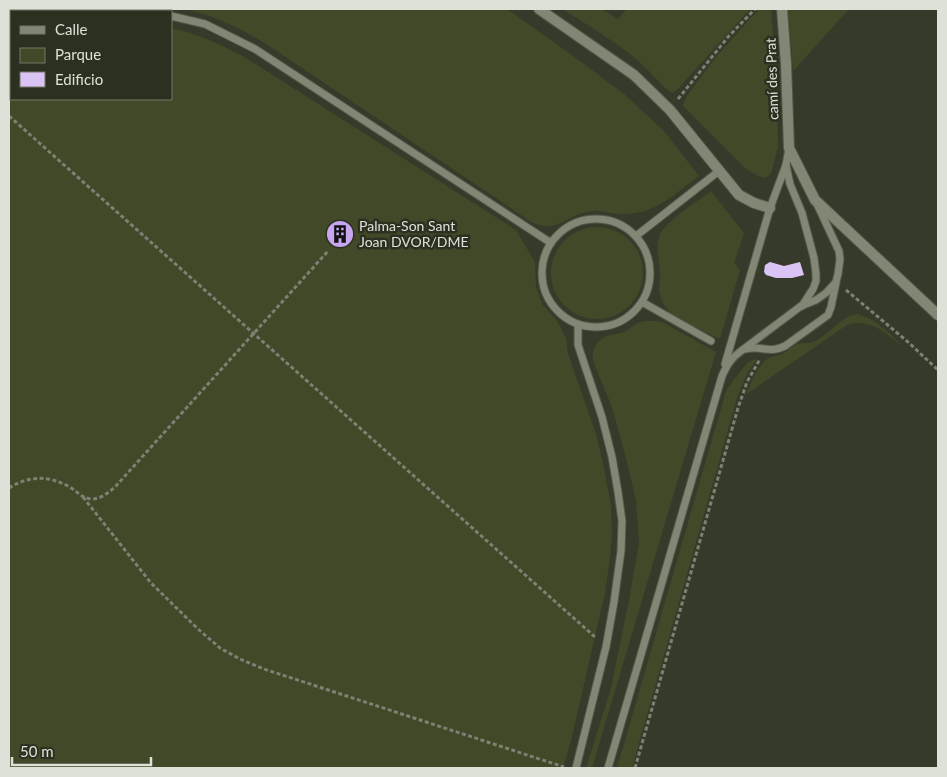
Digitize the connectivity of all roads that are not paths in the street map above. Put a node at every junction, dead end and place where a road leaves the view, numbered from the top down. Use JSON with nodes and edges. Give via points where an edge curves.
{"nodes":[{"id":1,"x":539,"y":9,"type":"edge"},
{"id":2,"x":782,"y":9,"type":"edge"},
{"id":3,"x":172,"y":16,"type":"edge"},
{"id":4,"x":789,"y":148,"type":"junction"},
{"id":5,"x":786,"y":165,"type":"junction"},
{"id":6,"x":719,"y":171,"type":"junction"},
{"id":7,"x":815,"y":200,"type":"junction"},
{"id":8,"x":770,"y":208,"type":"junction"},
{"id":9,"x":636,"y":236,"type":"junction"},
{"id":10,"x":551,"y":243,"type":"junction"},
{"id":11,"x":836,"y":282,"type":"junction"},
{"id":12,"x":642,"y":302,"type":"junction"},
{"id":13,"x":802,"y":306,"type":"junction"},
{"id":14,"x":938,"y":315,"type":"edge"},
{"id":15,"x":578,"y":324,"type":"junction"},
{"id":16,"x":711,"y":341,"type":"dead end"},
{"id":17,"x":741,"y":351,"type":"junction"},
{"id":18,"x":722,"y":376,"type":"junction"},
{"id":19,"x":576,"y":768,"type":"edge"},
{"id":20,"x":608,"y":768,"type":"edge"}],
"edges":[{"from":1,"to":6,"type":"street","via":[[634,75],[670,110]]},
{"from":2,"to":4,"type":"street","name":"camí des Prat"},
{"from":3,"to":10,"type":"lane","via":[[205,24],[254,49]]},
{"from":4,"to":5,"type":"lane"},
{"from":4,"to":7,"type":"street"},
{"from":5,"to":8,"type":"lane"},
{"from":5,"to":13,"type":"lane","via":[[816,274],[814,290]]},
{"from":6,"to":8,"type":"street","via":[[739,195]]},
{"from":6,"to":9,"type":"lane"},
{"from":7,"to":11,"type":"lane","via":[[839,251]]},
{"from":7,"to":14,"type":"street"},
{"from":8,"to":18,"type":"lane"},
{"from":9,"to":10,"type":"lane","via":[[620,223],[602,218],[583,220],[567,227]]},
{"from":9,"to":12,"type":"lane","via":[[646,249],[650,267],[649,285]]},
{"from":10,"to":15,"type":"lane","via":[[542,270],[544,288],[551,304]]},
{"from":11,"to":13,"type":"lane","via":[[826,293]]},
{"from":11,"to":17,"type":"lane","via":[[830,312],[825,318],[778,349],[752,347]]},
{"from":12,"to":15,"type":"lane","via":[[629,316],[613,325]]},
{"from":12,"to":16,"type":"lane"},
{"from":13,"to":17,"type":"lane"},
{"from":15,"to":19,"type":"lane","via":[[578,345],[606,433],[622,522],[621,551],[606,647]]},
{"from":17,"to":18,"type":"lane","via":[[729,362]]},
{"from":18,"to":20,"type":"lane"}]}
